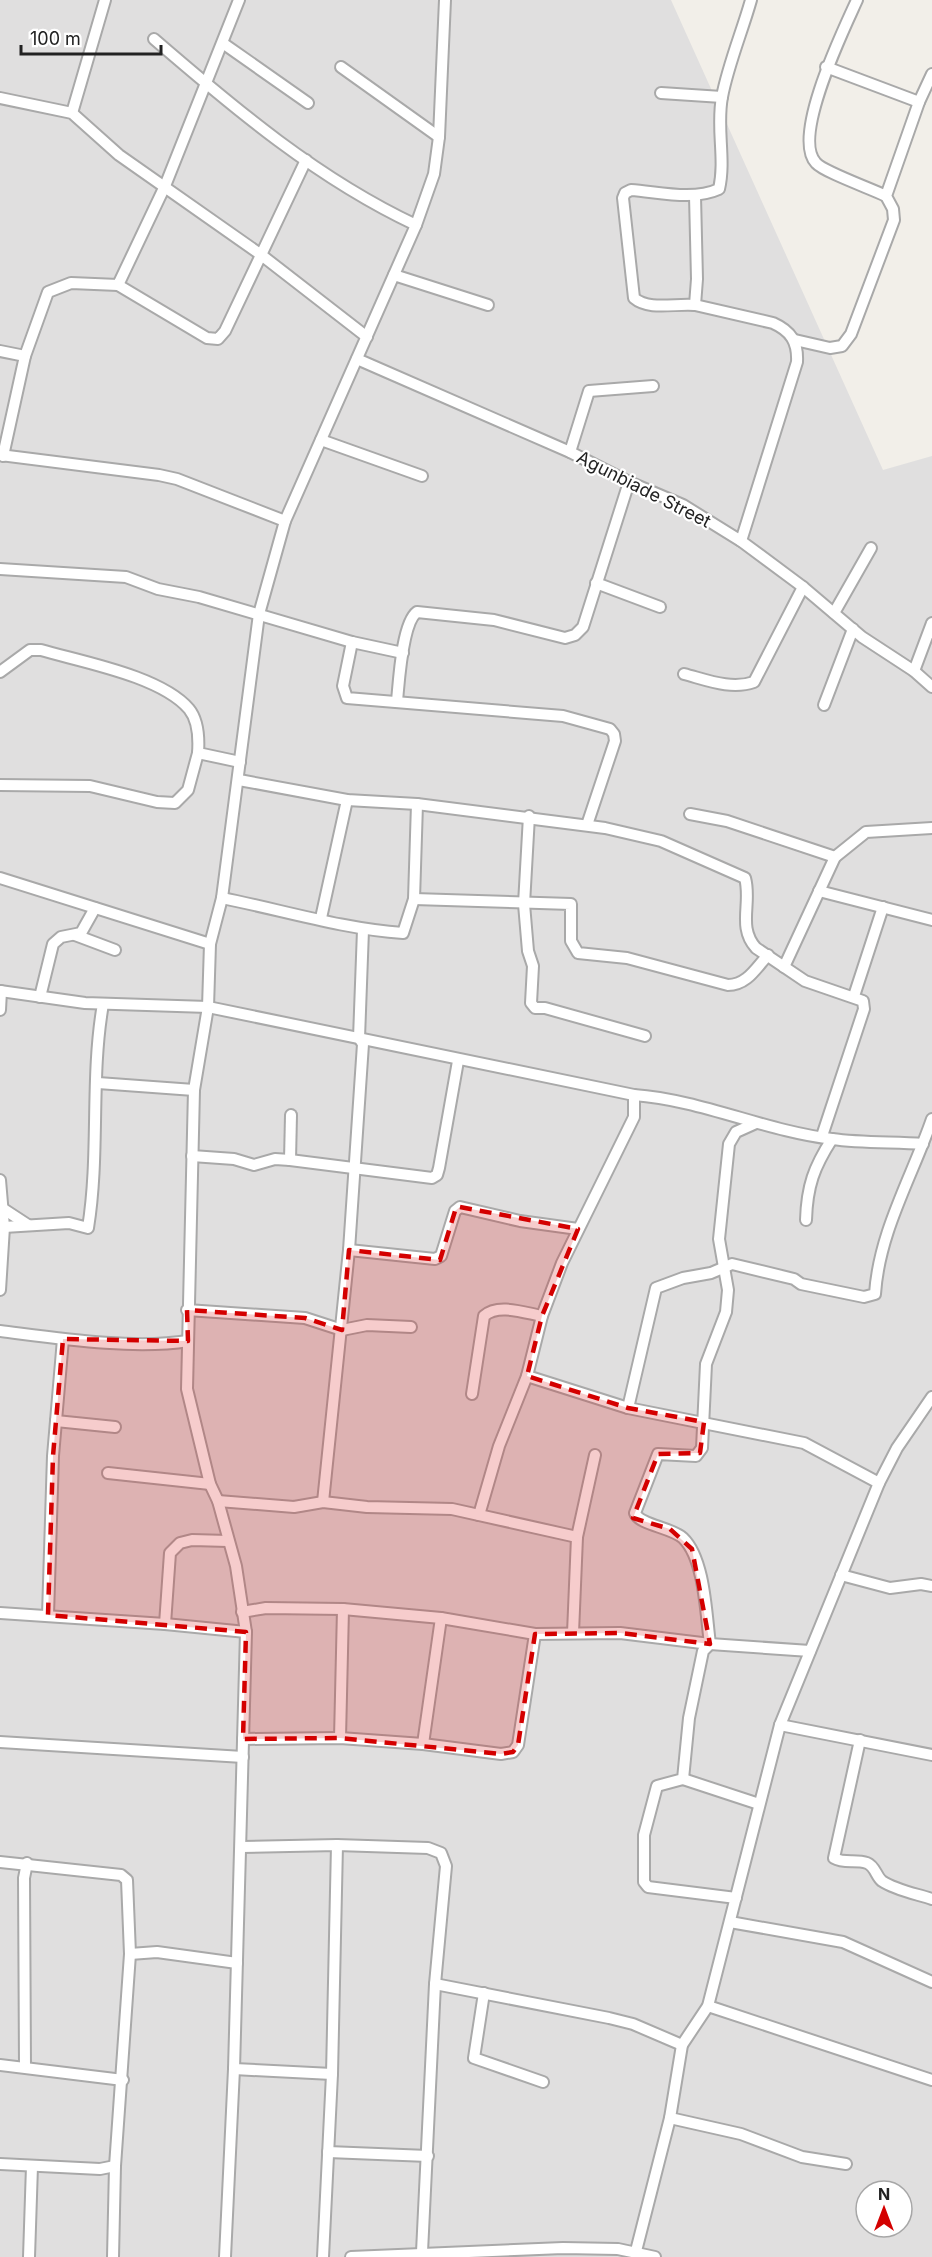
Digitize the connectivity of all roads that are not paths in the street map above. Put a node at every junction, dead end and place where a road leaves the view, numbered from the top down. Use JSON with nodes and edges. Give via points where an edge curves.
{"nodes":[{"id":1,"x":105,"y":0,"type":"edge"},
{"id":2,"x":239,"y":0,"type":"edge"},
{"id":3,"x":445,"y":0,"type":"edge"},
{"id":4,"x":751,"y":0,"type":"edge"},
{"id":5,"x":856,"y":0,"type":"edge"},
{"id":6,"x":154,"y":39,"type":"dead end"},
{"id":7,"x":224,"y":44,"type":"junction"},
{"id":8,"x":341,"y":67,"type":"dead end"},
{"id":9,"x":826,"y":67,"type":"junction"},
{"id":10,"x":932,"y":74,"type":"edge"},
{"id":11,"x":206,"y":84,"type":"junction"},
{"id":12,"x":661,"y":93,"type":"dead end"},
{"id":13,"x":0,"y":98,"type":"edge"},
{"id":14,"x":722,"y":98,"type":"junction"},
{"id":15,"x":919,"y":102,"type":"junction"},
{"id":16,"x":308,"y":103,"type":"dead end"},
{"id":17,"x":72,"y":113,"type":"junction"},
{"id":18,"x":440,"y":137,"type":"junction"},
{"id":19,"x":306,"y":160,"type":"junction"},
{"id":20,"x":165,"y":186,"type":"junction"},
{"id":21,"x":694,"y":195,"type":"junction"},
{"id":22,"x":886,"y":196,"type":"junction"},
{"id":23,"x":416,"y":225,"type":"junction"},
{"id":24,"x":260,"y":254,"type":"junction"},
{"id":25,"x":394,"y":275,"type":"junction"},
{"id":26,"x":118,"y":285,"type":"junction"},
{"id":27,"x":488,"y":305,"type":"dead end"},
{"id":28,"x":695,"y":305,"type":"junction"},
{"id":29,"x":367,"y":337,"type":"junction"},
{"id":30,"x":795,"y":340,"type":"junction"},
{"id":31,"x":0,"y":351,"type":"edge"},
{"id":32,"x":25,"y":356,"type":"junction"},
{"id":33,"x":357,"y":359,"type":"junction"},
{"id":34,"x":653,"y":386,"type":"dead end"},
{"id":35,"x":321,"y":440,"type":"junction"},
{"id":36,"x":570,"y":452,"type":"junction"},
{"id":37,"x":1,"y":456,"type":"edge"},
{"id":38,"x":422,"y":477,"type":"dead end"},
{"id":39,"x":629,"y":482,"type":"junction"},
{"id":40,"x":285,"y":521,"type":"junction"},
{"id":41,"x":741,"y":541,"type":"junction"},
{"id":42,"x":871,"y":548,"type":"dead end"},
{"id":43,"x":0,"y":569,"type":"edge"},
{"id":44,"x":596,"y":583,"type":"junction"},
{"id":45,"x":803,"y":587,"type":"junction"},
{"id":46,"x":660,"y":607,"type":"dead end"},
{"id":47,"x":834,"y":613,"type":"junction"},
{"id":48,"x":260,"y":614,"type":"junction"},
{"id":49,"x":932,"y":623,"type":"edge"},
{"id":50,"x":853,"y":629,"type":"junction"},
{"id":51,"x":352,"y":642,"type":"junction"},
{"id":52,"x":403,"y":653,"type":"junction"},
{"id":53,"x":914,"y":671,"type":"junction"},
{"id":54,"x":0,"y":672,"type":"edge"},
{"id":55,"x":684,"y":674,"type":"dead end"},
{"id":56,"x":932,"y":687,"type":"edge"},
{"id":57,"x":397,"y":701,"type":"junction"},
{"id":58,"x":824,"y":705,"type":"dead end"},
{"id":59,"x":198,"y":753,"type":"junction"},
{"id":60,"x":240,"y":762,"type":"junction"},
{"id":61,"x":239,"y":780,"type":"junction"},
{"id":62,"x":0,"y":785,"type":"edge"},
{"id":63,"x":347,"y":800,"type":"junction"},
{"id":64,"x":417,"y":804,"type":"junction"},
{"id":65,"x":690,"y":813,"type":"dead end"},
{"id":66,"x":529,"y":816,"type":"junction"},
{"id":67,"x":586,"y":825,"type":"junction"},
{"id":68,"x":932,"y":828,"type":"edge"},
{"id":69,"x":835,"y":856,"type":"junction"},
{"id":70,"x":0,"y":878,"type":"edge"},
{"id":71,"x":819,"y":891,"type":"junction"},
{"id":72,"x":222,"y":898,"type":"junction"},
{"id":73,"x":414,"y":900,"type":"junction"},
{"id":74,"x":524,"y":904,"type":"junction"},
{"id":75,"x":883,"y":907,"type":"junction"},
{"id":76,"x":95,"y":908,"type":"junction"},
{"id":77,"x":321,"y":918,"type":"junction"},
{"id":78,"x":932,"y":920,"type":"edge"},
{"id":79,"x":363,"y":930,"type":"junction"},
{"id":80,"x":75,"y":935,"type":"junction"},
{"id":81,"x":210,"y":944,"type":"junction"},
{"id":82,"x":115,"y":950,"type":"dead end"},
{"id":83,"x":768,"y":955,"type":"junction"},
{"id":84,"x":784,"y":967,"type":"junction"},
{"id":85,"x":1,"y":991,"type":"edge"},
{"id":86,"x":854,"y":996,"type":"junction"},
{"id":87,"x":40,"y":997,"type":"junction"},
{"id":88,"x":103,"y":1004,"type":"junction"},
{"id":89,"x":208,"y":1007,"type":"junction"},
{"id":90,"x":0,"y":1010,"type":"edge"},
{"id":91,"x":645,"y":1036,"type":"dead end"},
{"id":92,"x":359,"y":1038,"type":"junction"},
{"id":93,"x":458,"y":1061,"type":"junction"},
{"id":94,"x":98,"y":1083,"type":"junction"},
{"id":95,"x":194,"y":1090,"type":"junction"},
{"id":96,"x":634,"y":1095,"type":"junction"},
{"id":97,"x":291,"y":1115,"type":"dead end"},
{"id":98,"x":932,"y":1119,"type":"edge"},
{"id":99,"x":756,"y":1123,"type":"junction"},
{"id":100,"x":827,"y":1138,"type":"junction"},
{"id":101,"x":923,"y":1144,"type":"junction"},
{"id":102,"x":192,"y":1156,"type":"junction"},
{"id":103,"x":290,"y":1160,"type":"junction"},
{"id":104,"x":354,"y":1170,"type":"junction"},
{"id":105,"x":0,"y":1180,"type":"edge"},
{"id":106,"x":2,"y":1208,"type":"junction"},
{"id":107,"x":806,"y":1220,"type":"dead end"},
{"id":108,"x":28,"y":1225,"type":"junction"},
{"id":109,"x":4,"y":1227,"type":"junction"},
{"id":110,"x":578,"y":1229,"type":"junction"},
{"id":111,"x":1,"y":1245,"type":"edge"},
{"id":112,"x":349,"y":1250,"type":"junction"},
{"id":113,"x":726,"y":1265,"type":"junction"},
{"id":114,"x":0,"y":1290,"type":"edge"},
{"id":115,"x":187,"y":1310,"type":"junction"},
{"id":116,"x":542,"y":1316,"type":"junction"},
{"id":117,"x":411,"y":1326,"type":"dead end"},
{"id":118,"x":342,"y":1330,"type":"junction"},
{"id":119,"x":0,"y":1331,"type":"edge"},
{"id":120,"x":63,"y":1340,"type":"junction"},
{"id":121,"x":188,"y":1341,"type":"junction"},
{"id":122,"x":527,"y":1376,"type":"junction"},
{"id":123,"x":472,"y":1394,"type":"dead end"},
{"id":124,"x":932,"y":1397,"type":"edge"},
{"id":125,"x":628,"y":1408,"type":"junction"},
{"id":126,"x":920,"y":1415,"type":"junction"},
{"id":127,"x":932,"y":1420,"type":"edge"},
{"id":128,"x":56,"y":1421,"type":"junction"},
{"id":129,"x":704,"y":1422,"type":"junction"},
{"id":130,"x":115,"y":1427,"type":"dead end"},
{"id":131,"x":595,"y":1455,"type":"dead end"},
{"id":132,"x":108,"y":1473,"type":"dead end"},
{"id":133,"x":879,"y":1483,"type":"junction"},
{"id":134,"x":210,"y":1484,"type":"junction"},
{"id":135,"x":218,"y":1501,"type":"junction"},
{"id":136,"x":323,"y":1502,"type":"junction"},
{"id":137,"x":479,"y":1515,"type":"junction"},
{"id":138,"x":577,"y":1537,"type":"junction"},
{"id":139,"x":228,"y":1541,"type":"junction"},
{"id":140,"x":841,"y":1575,"type":"junction"},
{"id":141,"x":932,"y":1586,"type":"edge"},
{"id":142,"x":343,"y":1609,"type":"junction"},
{"id":143,"x":242,"y":1612,"type":"junction"},
{"id":144,"x":0,"y":1613,"type":"edge"},
{"id":145,"x":48,"y":1615,"type":"junction"},
{"id":146,"x":441,"y":1618,"type":"junction"},
{"id":147,"x":165,"y":1624,"type":"junction"},
{"id":148,"x":246,"y":1632,"type":"junction"},
{"id":149,"x":573,"y":1633,"type":"junction"},
{"id":150,"x":535,"y":1634,"type":"junction"},
{"id":151,"x":710,"y":1644,"type":"junction"},
{"id":152,"x":810,"y":1651,"type":"junction"},
{"id":153,"x":780,"y":1725,"type":"junction"},
{"id":154,"x":340,"y":1738,"type":"junction"},
{"id":155,"x":243,"y":1739,"type":"junction"},
{"id":156,"x":860,"y":1740,"type":"junction"},
{"id":157,"x":0,"y":1742,"type":"edge"},
{"id":158,"x":423,"y":1744,"type":"junction"},
{"id":159,"x":932,"y":1755,"type":"edge"},
{"id":160,"x":243,"y":1757,"type":"junction"},
{"id":161,"x":683,"y":1779,"type":"junction"},
{"id":162,"x":759,"y":1804,"type":"junction"},
{"id":163,"x":337,"y":1845,"type":"junction"},
{"id":164,"x":241,"y":1847,"type":"junction"},
{"id":165,"x":0,"y":1862,"type":"edge"},
{"id":166,"x":27,"y":1863,"type":"junction"},
{"id":167,"x":736,"y":1898,"type":"junction"},
{"id":168,"x":932,"y":1899,"type":"edge"},
{"id":169,"x":730,"y":1922,"type":"junction"},
{"id":170,"x":130,"y":1954,"type":"junction"},
{"id":171,"x":237,"y":1963,"type":"junction"},
{"id":172,"x":932,"y":1982,"type":"edge"},
{"id":173,"x":435,"y":1984,"type":"junction"},
{"id":174,"x":484,"y":1993,"type":"junction"},
{"id":175,"x":708,"y":2006,"type":"junction"},
{"id":176,"x":682,"y":2045,"type":"junction"},
{"id":177,"x":0,"y":2065,"type":"edge"},
{"id":178,"x":25,"y":2066,"type":"junction"},
{"id":179,"x":234,"y":2069,"type":"junction"},
{"id":180,"x":332,"y":2074,"type":"junction"},
{"id":181,"x":123,"y":2080,"type":"junction"},
{"id":182,"x":932,"y":2080,"type":"edge"},
{"id":183,"x":543,"y":2082,"type":"dead end"},
{"id":184,"x":670,"y":2118,"type":"junction"},
{"id":185,"x":328,"y":2152,"type":"junction"},
{"id":186,"x":428,"y":2156,"type":"junction"},
{"id":187,"x":0,"y":2164,"type":"edge"},
{"id":188,"x":846,"y":2164,"type":"dead end"},
{"id":189,"x":32,"y":2166,"type":"junction"},
{"id":190,"x":115,"y":2171,"type":"junction"},
{"id":191,"x":422,"y":2253,"type":"junction"},
{"id":192,"x":562,"y":2253,"type":"edge"},
{"id":193,"x":631,"y":2253,"type":"edge"},
{"id":194,"x":488,"y":2254,"type":"edge"},
{"id":195,"x":29,"y":2257,"type":"edge"},
{"id":196,"x":113,"y":2257,"type":"edge"},
{"id":197,"x":225,"y":2257,"type":"edge"},
{"id":198,"x":323,"y":2257,"type":"edge"},
{"id":199,"x":351,"y":2257,"type":"edge"},
{"id":200,"x":655,"y":2257,"type":"edge"}],
"edges":[{"from":1,"to":17,"type":"street"},
{"from":2,"to":7,"type":"street"},
{"from":3,"to":18,"type":"street"},
{"from":4,"to":14,"type":"street"},
{"from":5,"to":9,"type":"street"},
{"from":6,"to":11,"type":"street"},
{"from":7,"to":11,"type":"street"},
{"from":7,"to":16,"type":"street"},
{"from":8,"to":18,"type":"street"},
{"from":9,"to":15,"type":"street"},
{"from":9,"to":22,"type":"street","via":[[808,137],[809,152],[816,164]]},
{"from":10,"to":15,"type":"street"},
{"from":11,"to":19,"type":"street"},
{"from":11,"to":20,"type":"street"},
{"from":12,"to":14,"type":"street"},
{"from":13,"to":17,"type":"street"},
{"from":14,"to":21,"type":"street","via":[[719,189],[707,195]]},
{"from":15,"to":22,"type":"street"},
{"from":17,"to":20,"type":"street","via":[[119,155]]},
{"from":18,"to":23,"type":"street","via":[[434,174]]},
{"from":19,"to":23,"type":"street","via":[[373,205]]},
{"from":19,"to":24,"type":"street"},
{"from":20,"to":24,"type":"street"},
{"from":20,"to":26,"type":"street"},
{"from":21,"to":28,"type":"street"},
{"from":21,"to":28,"type":"street","via":[[631,190],[623,198],[634,298],[641,304]]},
{"from":22,"to":30,"type":"street","via":[[894,220],[851,334],[842,346],[830,348]]},
{"from":23,"to":25,"type":"street"},
{"from":24,"to":26,"type":"street","via":[[218,339],[207,338]]},
{"from":24,"to":29,"type":"street"},
{"from":25,"to":27,"type":"street"},
{"from":25,"to":29,"type":"street"},
{"from":26,"to":32,"type":"street","via":[[71,283],[48,292]]},
{"from":28,"to":30,"type":"street","via":[[773,323],[785,328]]},
{"from":29,"to":33,"type":"street"},
{"from":30,"to":41,"type":"street","via":[[797,362]]},
{"from":31,"to":32,"type":"street"},
{"from":32,"to":37,"type":"street"},
{"from":33,"to":35,"type":"street"},
{"from":33,"to":36,"type":"street","name":"Agunbiade Street"},
{"from":34,"to":36,"type":"street","via":[[589,391]]},
{"from":35,"to":38,"type":"street"},
{"from":35,"to":40,"type":"street"},
{"from":36,"to":39,"type":"street","name":"Agunbiade Street"},
{"from":37,"to":40,"type":"street","via":[[177,479]]},
{"from":39,"to":41,"type":"street","name":"Agunbiade Street","via":[[683,505]]},
{"from":39,"to":44,"type":"street"},
{"from":40,"to":48,"type":"street"},
{"from":41,"to":45,"type":"street","name":"Agunbiade Street"},
{"from":42,"to":47,"type":"street"},
{"from":43,"to":48,"type":"street","via":[[126,577],[158,589]]},
{"from":44,"to":46,"type":"street"},
{"from":44,"to":52,"type":"street","via":[[583,627],[575,635],[565,638],[494,620],[424,610],[411,616]]},
{"from":45,"to":47,"type":"street","name":"Agunbiade Street"},
{"from":45,"to":55,"type":"street","via":[[754,682],[740,686],[721,684]]},
{"from":47,"to":50,"type":"street","name":"Agunbiade Street"},
{"from":48,"to":51,"type":"street"},
{"from":48,"to":60,"type":"street"},
{"from":49,"to":53,"type":"street"},
{"from":50,"to":53,"type":"street","name":"Agunbiade Street"},
{"from":50,"to":58,"type":"street"},
{"from":51,"to":52,"type":"street"},
{"from":51,"to":57,"type":"street","via":[[344,696]]},
{"from":52,"to":57,"type":"street"},
{"from":53,"to":56,"type":"street","name":"Agunbiade Street"},
{"from":54,"to":59,"type":"street","via":[[30,650],[41,650],[161,686],[190,710],[199,735]]},
{"from":57,"to":67,"type":"street","via":[[563,716],[610,729],[615,741]]},
{"from":59,"to":60,"type":"street"},
{"from":59,"to":62,"type":"street","via":[[188,790],[175,803],[90,786]]},
{"from":60,"to":61,"type":"street"},
{"from":61,"to":63,"type":"street"},
{"from":61,"to":72,"type":"street"},
{"from":63,"to":64,"type":"street"},
{"from":63,"to":77,"type":"street"},
{"from":64,"to":66,"type":"street"},
{"from":64,"to":73,"type":"street"},
{"from":65,"to":69,"type":"street"},
{"from":66,"to":67,"type":"street"},
{"from":66,"to":74,"type":"street"},
{"from":67,"to":83,"type":"street","via":[[661,841],[745,878],[744,925],[749,941]]},
{"from":68,"to":69,"type":"street","via":[[866,832]]},
{"from":69,"to":71,"type":"street"},
{"from":70,"to":76,"type":"street"},
{"from":71,"to":75,"type":"street"},
{"from":71,"to":84,"type":"street"},
{"from":72,"to":77,"type":"street"},
{"from":72,"to":81,"type":"street"},
{"from":73,"to":74,"type":"street"},
{"from":73,"to":79,"type":"street","via":[[404,933]]},
{"from":74,"to":83,"type":"street","via":[[571,904],[571,941],[578,953],[627,958],[728,986],[744,981]]},
{"from":74,"to":91,"type":"street","via":[[532,966],[531,1003],[535,1008]]},
{"from":75,"to":78,"type":"street"},
{"from":75,"to":86,"type":"street"},
{"from":76,"to":80,"type":"street","via":[[81,933]]},
{"from":76,"to":81,"type":"street"},
{"from":77,"to":79,"type":"street"},
{"from":79,"to":92,"type":"street"},
{"from":80,"to":82,"type":"street"},
{"from":80,"to":87,"type":"street","via":[[61,937],[53,944]]},
{"from":81,"to":89,"type":"street"},
{"from":83,"to":84,"type":"street"},
{"from":84,"to":86,"type":"street","via":[[805,981]]},
{"from":85,"to":87,"type":"street"},
{"from":85,"to":90,"type":"street"},
{"from":86,"to":100,"type":"street","via":[[863,1001],[864,1009]]},
{"from":87,"to":88,"type":"street"},
{"from":88,"to":89,"type":"street"},
{"from":88,"to":94,"type":"street","via":[[96,1042]]},
{"from":89,"to":92,"type":"street"},
{"from":89,"to":95,"type":"street"},
{"from":92,"to":93,"type":"street"},
{"from":92,"to":104,"type":"street","via":[[363,1044]]},
{"from":93,"to":96,"type":"street"},
{"from":93,"to":104,"type":"street","via":[[436,1175],[432,1178]]},
{"from":94,"to":95,"type":"street"},
{"from":94,"to":108,"type":"street","via":[[96,1163],[88,1228],[69,1223]]},
{"from":95,"to":102,"type":"street"},
{"from":96,"to":99,"type":"street","via":[[660,1097]]},
{"from":96,"to":110,"type":"street","via":[[634,1117]]},
{"from":97,"to":103,"type":"street"},
{"from":98,"to":101,"type":"street"},
{"from":99,"to":100,"type":"street"},
{"from":99,"to":113,"type":"street","via":[[736,1132],[729,1144],[719,1239]]},
{"from":100,"to":101,"type":"street"},
{"from":100,"to":107,"type":"street","via":[[811,1176]]},
{"from":101,"to":113,"type":"street","via":[[888,1225],[874,1294],[864,1298]]},
{"from":102,"to":103,"type":"street","via":[[234,1159],[254,1165],[275,1159]]},
{"from":102,"to":115,"type":"street"},
{"from":103,"to":104,"type":"street"},
{"from":104,"to":112,"type":"street"},
{"from":105,"to":106,"type":"street"},
{"from":106,"to":108,"type":"street"},
{"from":106,"to":109,"type":"street"},
{"from":108,"to":109,"type":"street"},
{"from":109,"to":111,"type":"street"},
{"from":110,"to":112,"type":"street","via":[[460,1207],[454,1212],[441,1256],[435,1259]]},
{"from":110,"to":116,"type":"street"},
{"from":111,"to":114,"type":"street"},
{"from":112,"to":118,"type":"street"},
{"from":113,"to":125,"type":"street","via":[[656,1288]]},
{"from":113,"to":129,"type":"street","via":[[726,1312],[706,1365]]},
{"from":115,"to":118,"type":"street","via":[[305,1318]]},
{"from":115,"to":121,"type":"street"},
{"from":116,"to":122,"type":"street"},
{"from":116,"to":123,"type":"street","via":[[498,1309],[484,1316]]},
{"from":117,"to":118,"type":"street","via":[[367,1325]]},
{"from":118,"to":136,"type":"street"},
{"from":119,"to":120,"type":"street"},
{"from":120,"to":121,"type":"street","via":[[166,1344]]},
{"from":120,"to":128,"type":"street"},
{"from":121,"to":134,"type":"street","via":[[187,1389]]},
{"from":122,"to":125,"type":"street"},
{"from":122,"to":137,"type":"street","via":[[499,1446]]},
{"from":124,"to":126,"type":"street"},
{"from":125,"to":129,"type":"street"},
{"from":126,"to":127,"type":"street"},
{"from":126,"to":133,"type":"street"},
{"from":128,"to":130,"type":"street"},
{"from":128,"to":145,"type":"street"},
{"from":129,"to":133,"type":"street","via":[[804,1443]]},
{"from":129,"to":151,"type":"street","via":[[700,1453],[696,1456],[657,1454],[635,1514],[640,1520],[670,1529],[692,1549],[701,1579]]},
{"from":131,"to":138,"type":"street"},
{"from":132,"to":134,"type":"street"},
{"from":133,"to":140,"type":"street"},
{"from":134,"to":135,"type":"street"},
{"from":135,"to":136,"type":"street","via":[[294,1506]]},
{"from":135,"to":139,"type":"street"},
{"from":136,"to":137,"type":"street","via":[[452,1509]]},
{"from":137,"to":138,"type":"street"},
{"from":138,"to":149,"type":"street"},
{"from":139,"to":143,"type":"street","via":[[236,1566]]},
{"from":139,"to":147,"type":"street","via":[[192,1540],[180,1543],[170,1553]]},
{"from":140,"to":141,"type":"street","via":[[890,1588]]},
{"from":140,"to":152,"type":"street"},
{"from":142,"to":143,"type":"street","via":[[266,1608]]},
{"from":142,"to":146,"type":"street"},
{"from":142,"to":154,"type":"street"},
{"from":143,"to":148,"type":"street"},
{"from":144,"to":145,"type":"street"},
{"from":145,"to":147,"type":"street"},
{"from":146,"to":150,"type":"street"},
{"from":146,"to":158,"type":"street"},
{"from":147,"to":148,"type":"street"},
{"from":148,"to":155,"type":"street"},
{"from":149,"to":150,"type":"street"},
{"from":149,"to":151,"type":"street","via":[[620,1633]]},
{"from":150,"to":158,"type":"street","via":[[518,1745],[513,1752],[501,1754]]},
{"from":151,"to":152,"type":"street"},
{"from":151,"to":161,"type":"street","via":[[703,1651],[689,1719]]},
{"from":152,"to":153,"type":"street"},
{"from":153,"to":156,"type":"street"},
{"from":153,"to":162,"type":"street"},
{"from":154,"to":155,"type":"street"},
{"from":154,"to":158,"type":"street"},
{"from":155,"to":160,"type":"street"},
{"from":156,"to":159,"type":"street"},
{"from":156,"to":168,"type":"street","via":[[834,1858],[840,1862],[867,1863],[886,1884]]},
{"from":157,"to":160,"type":"street"},
{"from":160,"to":164,"type":"street"},
{"from":161,"to":162,"type":"street"},
{"from":161,"to":167,"type":"street","via":[[657,1786],[644,1835],[644,1882],[648,1887]]},
{"from":162,"to":167,"type":"street"},
{"from":163,"to":164,"type":"street"},
{"from":163,"to":173,"type":"street","via":[[428,1848],[441,1853],[446,1866]]},
{"from":163,"to":180,"type":"street"},
{"from":164,"to":171,"type":"street"},
{"from":165,"to":166,"type":"street"},
{"from":166,"to":170,"type":"street","via":[[121,1875],[127,1880]]},
{"from":166,"to":178,"type":"street"},
{"from":167,"to":169,"type":"street"},
{"from":169,"to":172,"type":"street","via":[[843,1942]]},
{"from":169,"to":175,"type":"street"},
{"from":170,"to":171,"type":"street","via":[[157,1952]]},
{"from":170,"to":181,"type":"street"},
{"from":171,"to":179,"type":"street"},
{"from":173,"to":174,"type":"street"},
{"from":173,"to":186,"type":"street"},
{"from":174,"to":176,"type":"street","via":[[633,2024]]},
{"from":174,"to":183,"type":"street","via":[[474,2058]]},
{"from":175,"to":176,"type":"street"},
{"from":175,"to":182,"type":"street"},
{"from":176,"to":184,"type":"street"},
{"from":177,"to":178,"type":"street"},
{"from":178,"to":181,"type":"street"},
{"from":179,"to":180,"type":"street"},
{"from":179,"to":197,"type":"street"},
{"from":180,"to":185,"type":"street"},
{"from":181,"to":190,"type":"street"},
{"from":184,"to":188,"type":"street","via":[[741,2134],[795,2155]]},
{"from":184,"to":193,"type":"street"},
{"from":185,"to":186,"type":"street"},
{"from":185,"to":198,"type":"street"},
{"from":186,"to":191,"type":"street"},
{"from":187,"to":189,"type":"street"},
{"from":189,"to":190,"type":"street"},
{"from":189,"to":195,"type":"street"},
{"from":190,"to":196,"type":"street"},
{"from":191,"to":194,"type":"street"},
{"from":191,"to":199,"type":"street"},
{"from":192,"to":193,"type":"street"},
{"from":192,"to":194,"type":"street"},
{"from":193,"to":200,"type":"street"}]}
